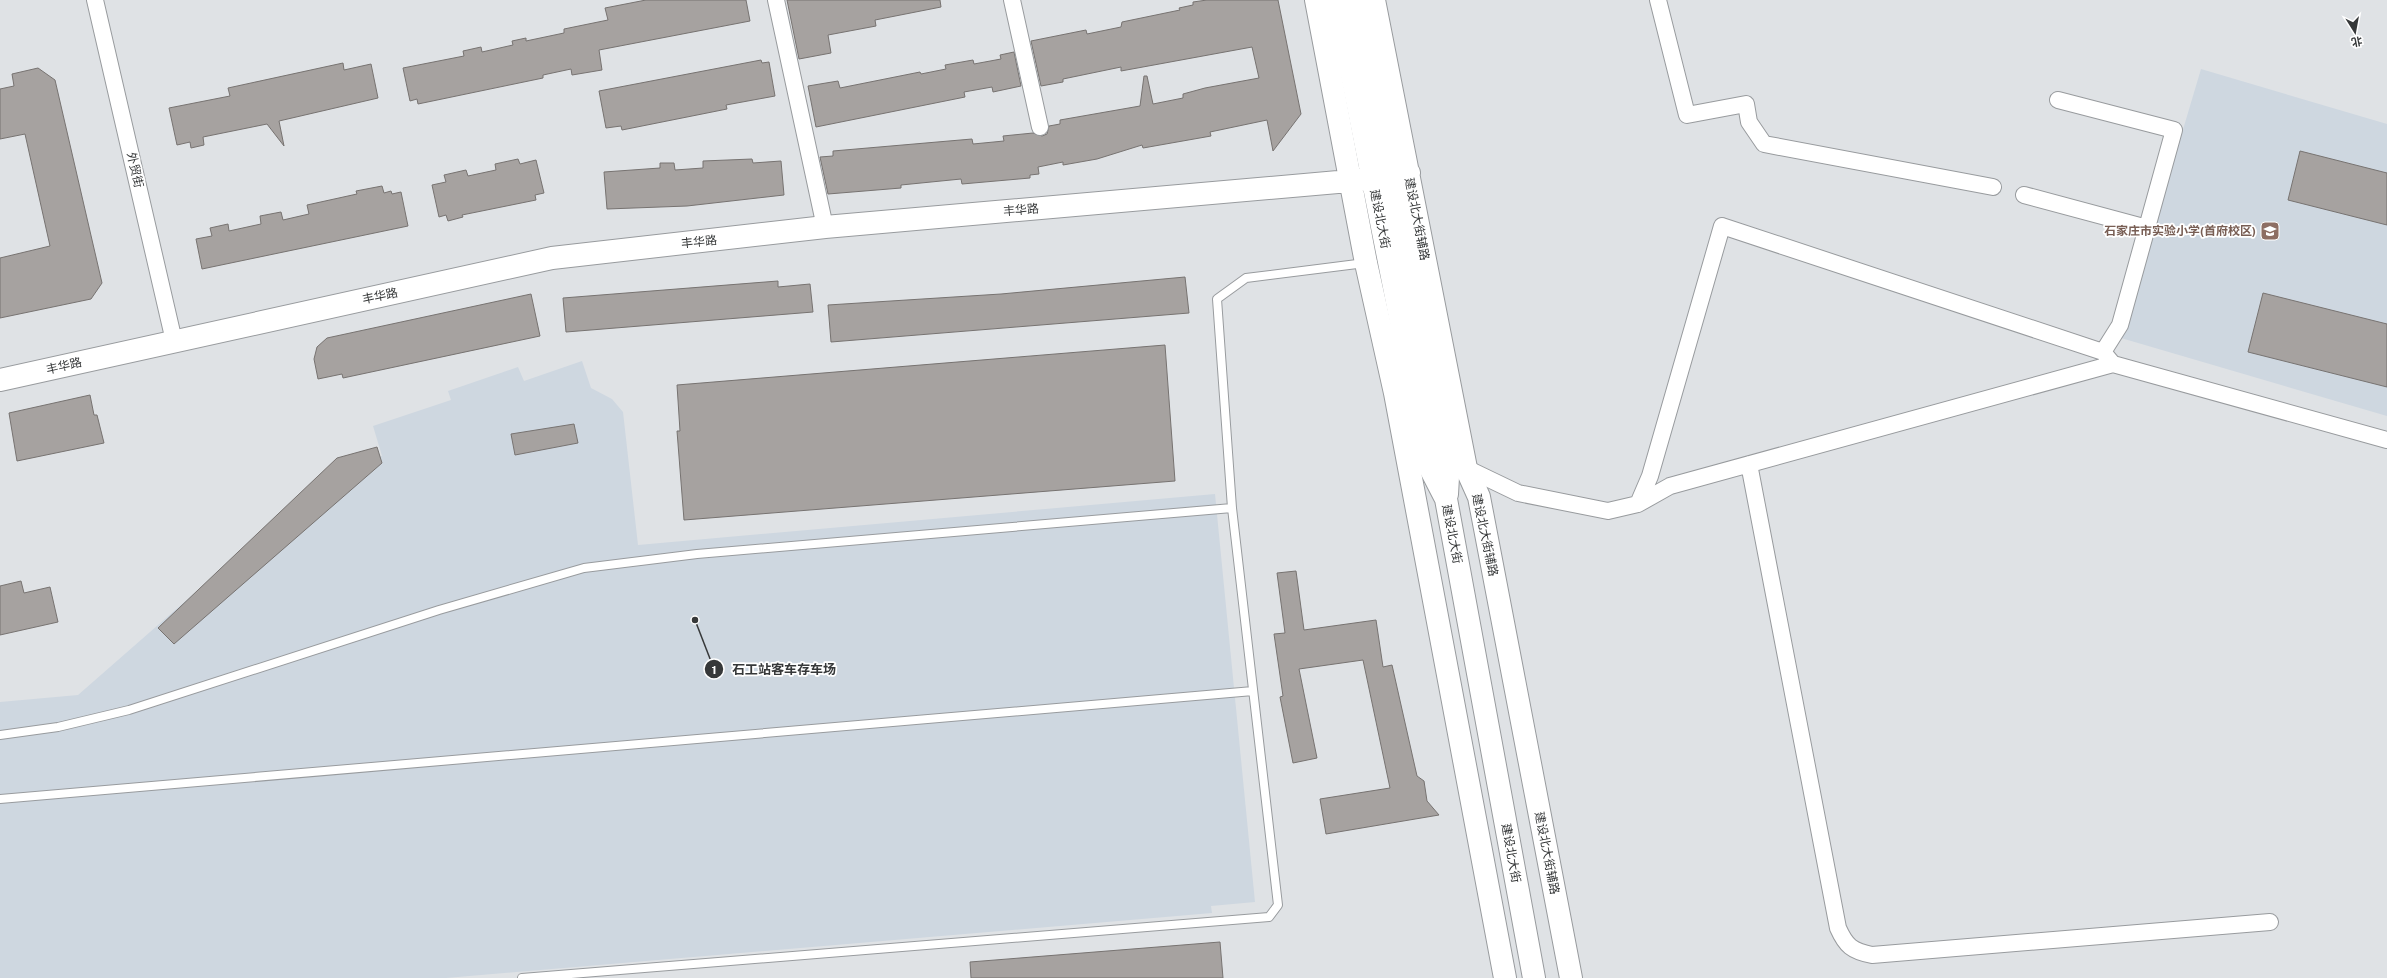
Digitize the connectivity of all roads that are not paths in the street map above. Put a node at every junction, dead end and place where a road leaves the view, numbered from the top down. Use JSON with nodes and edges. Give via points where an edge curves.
{"nodes":[{"id":1,"x":96,"y":0,"type":"edge"},
{"id":2,"x":776,"y":0,"type":"edge"},
{"id":3,"x":1012,"y":0,"type":"edge"},
{"id":4,"x":1316,"y":0,"type":"edge"},
{"id":5,"x":1337,"y":0,"type":"edge"},
{"id":6,"x":1353,"y":0,"type":"edge"},
{"id":7,"x":1374,"y":0,"type":"edge"},
{"id":8,"x":1658,"y":0,"type":"edge"},
{"id":9,"x":2058,"y":100,"type":"dead end"},
{"id":10,"x":1040,"y":127,"type":"dead end"},
{"id":11,"x":1390,"y":176,"type":"junction"},
{"id":12,"x":1350,"y":181,"type":"junction"},
{"id":13,"x":1993,"y":187,"type":"dead end"},
{"id":14,"x":2024,"y":195,"type":"dead end"},
{"id":15,"x":825,"y":227,"type":"junction"},
{"id":16,"x":2147,"y":228,"type":"junction"},
{"id":17,"x":1366,"y":263,"type":"junction"},
{"id":18,"x":174,"y":341,"type":"junction"},
{"id":19,"x":2108,"y":358,"type":"junction"},
{"id":20,"x":0,"y":380,"type":"edge"},
{"id":21,"x":2387,"y":440,"type":"edge"},
{"id":22,"x":1749,"y":464,"type":"junction"},
{"id":23,"x":1466,"y":468,"type":"junction"},
{"id":24,"x":1638,"y":504,"type":"junction"},
{"id":25,"x":1232,"y":508,"type":"junction"},
{"id":26,"x":1253,"y":691,"type":"junction"},
{"id":27,"x":0,"y":735,"type":"edge"},
{"id":28,"x":0,"y":799,"type":"edge"},
{"id":29,"x":2270,"y":922,"type":"dead end"},
{"id":30,"x":522,"y":978,"type":"edge"},
{"id":31,"x":1505,"y":978,"type":"edge"},
{"id":32,"x":1534,"y":978,"type":"edge"},
{"id":33,"x":1571,"y":978,"type":"edge"}],
"edges":[{"from":1,"to":18,"type":"street","name":"外贸街"},
{"from":2,"to":15,"type":"street"},
{"from":3,"to":10,"type":"street"},
{"from":4,"to":12,"type":"street"},
{"from":5,"to":11,"type":"street","name":"建设北大街"},
{"from":6,"to":11,"type":"street"},
{"from":7,"to":11,"type":"street","name":"建设北大街辅路"},
{"from":8,"to":13,"type":"street","via":[[1686,115],[1746,104],[1749,122],[1764,144]]},
{"from":9,"to":16,"type":"street","via":[[2174,130]]},
{"from":11,"to":12,"type":"street","name":"丰华路"},
{"from":11,"to":23,"type":"street","name":"建设北大街辅路"},
{"from":11,"to":32,"type":"street","name":"建设北大街","via":[[1430,468],[1446,499]]},
{"from":12,"to":15,"type":"street","name":"丰华路"},
{"from":12,"to":17,"type":"street"},
{"from":14,"to":16,"type":"street"},
{"from":15,"to":18,"type":"street","name":"丰华路","via":[[552,258]]},
{"from":16,"to":19,"type":"street","via":[[2120,325]]},
{"from":17,"to":25,"type":"lane","via":[[1246,278],[1217,299]]},
{"from":17,"to":31,"type":"street","via":[[1395,393]]},
{"from":18,"to":20,"type":"street","name":"丰华路"},
{"from":19,"to":21,"type":"street"},
{"from":19,"to":22,"type":"street"},
{"from":19,"to":24,"type":"street","via":[[1722,226],[1650,476]]},
{"from":22,"to":24,"type":"street","via":[[1670,486]]},
{"from":22,"to":29,"type":"street","via":[[1838,928],[1844,943],[1859,952],[1872,955]]},
{"from":23,"to":24,"type":"street","via":[[1525,494],[1608,511]]},
{"from":23,"to":33,"type":"street","name":"建设北大街辅路","via":[[1479,497]]},
{"from":25,"to":26,"type":"lane"},
{"from":25,"to":27,"type":"lane","via":[[697,554],[584,568],[439,610],[129,710],[58,727]]},
{"from":26,"to":28,"type":"lane"},
{"from":26,"to":30,"type":"lane","via":[[1278,905],[1269,917]]}]}
